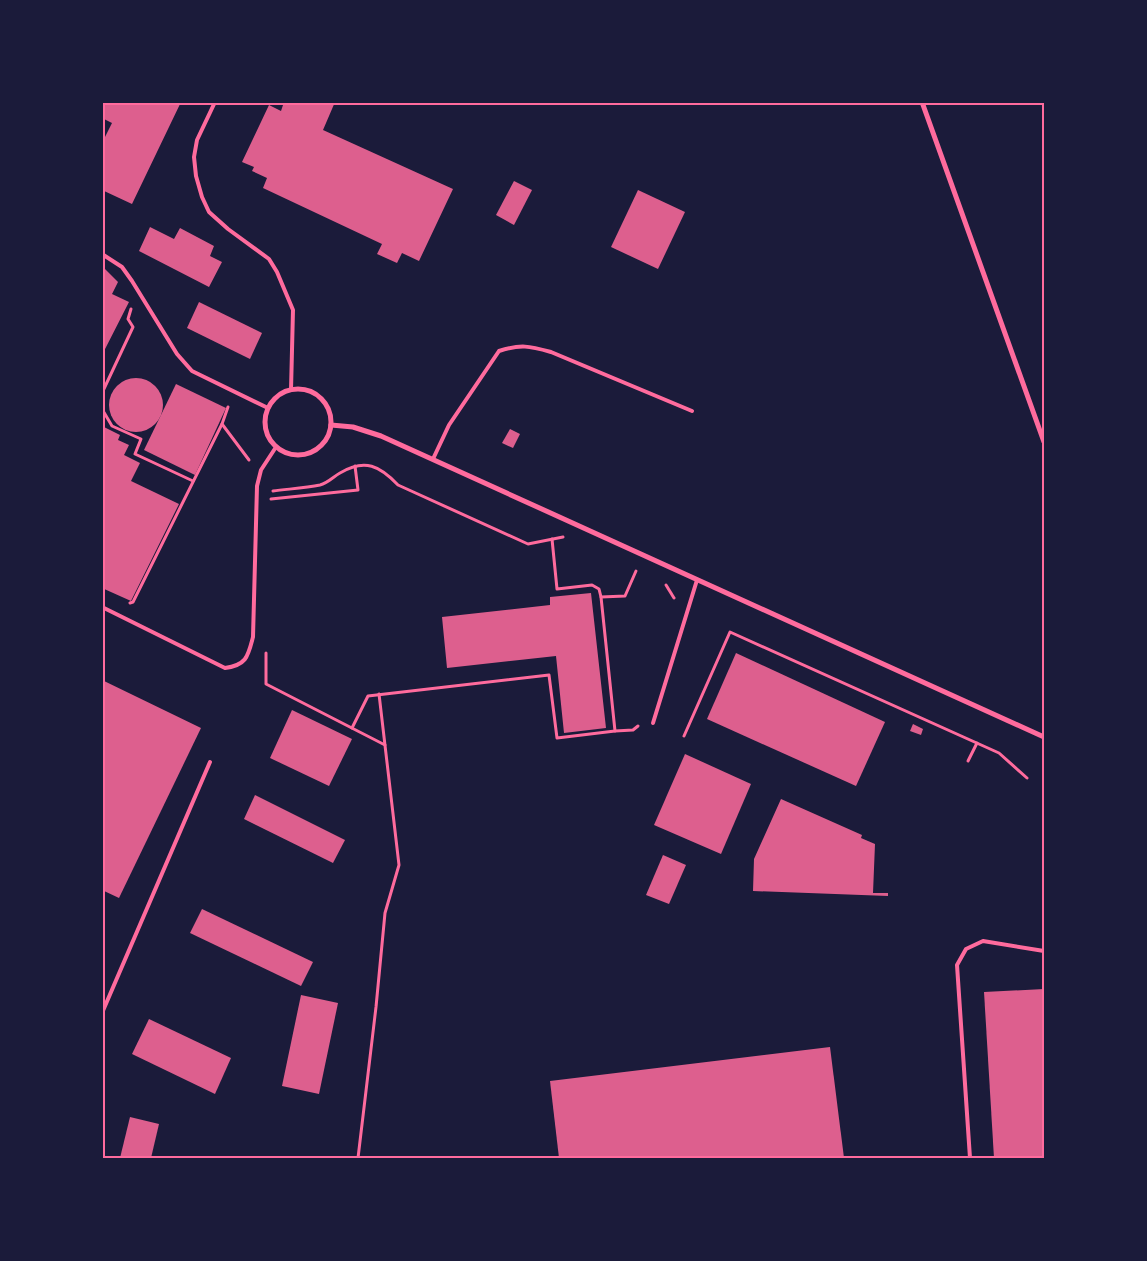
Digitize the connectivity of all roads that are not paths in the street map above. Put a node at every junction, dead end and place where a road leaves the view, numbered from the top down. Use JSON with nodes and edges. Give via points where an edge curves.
{"nodes":[{"id":1,"x":215,"y":102,"type":"edge"},
{"id":2,"x":922,"y":102,"type":"edge"},
{"id":3,"x":102,"y":254,"type":"edge"},
{"id":4,"x":292,"y":390,"type":"junction"},
{"id":5,"x":268,"y":408,"type":"junction"},
{"id":6,"x":692,"y":411,"type":"dead end"},
{"id":7,"x":331,"y":425,"type":"junction"},
{"id":8,"x":1044,"y":442,"type":"edge"},
{"id":9,"x":276,"y":446,"type":"junction"},
{"id":10,"x":433,"y":459,"type":"junction"},
{"id":11,"x":698,"y":580,"type":"junction"},
{"id":12,"x":102,"y":607,"type":"edge"},
{"id":13,"x":653,"y":723,"type":"dead end"},
{"id":14,"x":1044,"y":737,"type":"edge"},
{"id":15,"x":210,"y":762,"type":"dead end"},
{"id":16,"x":1044,"y":951,"type":"edge"},
{"id":17,"x":102,"y":1013,"type":"edge"},
{"id":18,"x":970,"y":1158,"type":"edge"}],
"edges":[{"from":1,"to":4,"type":"lane","via":[[197,140],[194,156],[196,176],[209,212],[269,259],[278,272],[292,310]]},
{"from":2,"to":8,"type":"street"},
{"from":3,"to":5,"type":"lane","via":[[122,267],[192,372]]},
{"from":4,"to":5,"type":"street","via":[[282,393]]},
{"from":4,"to":7,"type":"street","via":[[302,389],[320,397],[331,415]]},
{"from":5,"to":9,"type":"street","via":[[266,431]]},
{"from":6,"to":10,"type":"lane","via":[[551,352],[514,346],[499,350],[449,425]]},
{"from":7,"to":9,"type":"street","via":[[322,446],[312,452],[290,454]]},
{"from":7,"to":10,"type":"street","via":[[353,427],[381,436]]},
{"from":9,"to":12,"type":"lane","via":[[261,470],[256,486],[252,637],[244,662],[225,668]]},
{"from":10,"to":11,"type":"street"},
{"from":11,"to":13,"type":"lane"},
{"from":11,"to":14,"type":"street"},
{"from":15,"to":17,"type":"lane"},
{"from":16,"to":18,"type":"lane","via":[[983,941],[966,949],[957,965]]}]}
